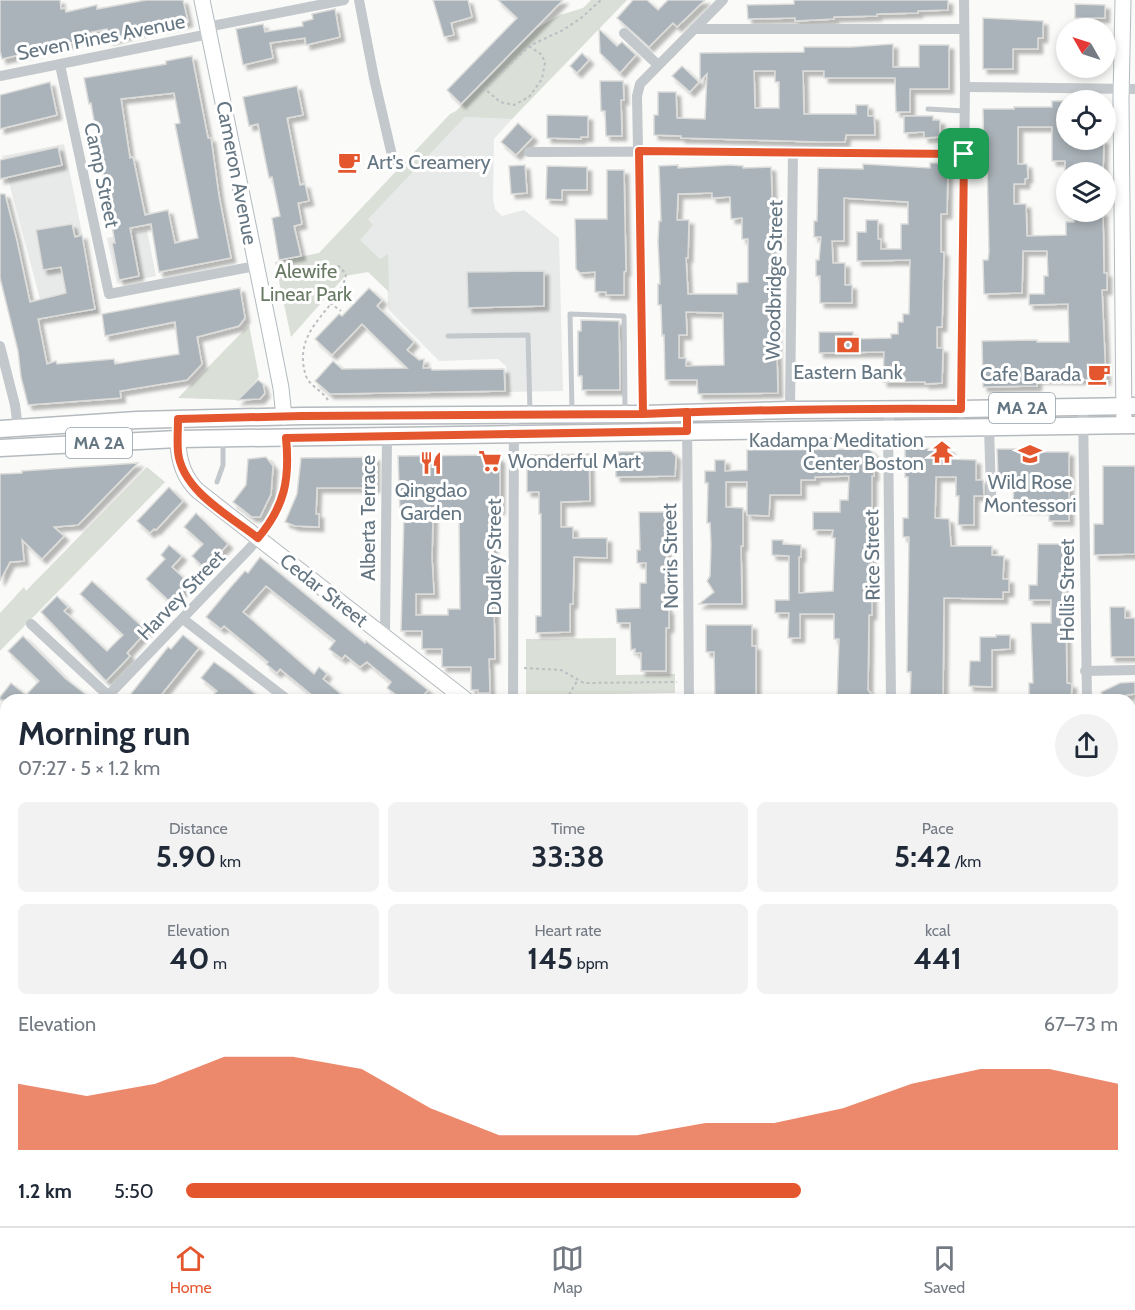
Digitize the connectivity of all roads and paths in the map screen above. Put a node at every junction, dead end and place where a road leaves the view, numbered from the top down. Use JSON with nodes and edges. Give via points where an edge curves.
{"nodes":[{"id":1,"x":202,"y":0,"type":"edge"},
{"id":2,"x":344,"y":0,"type":"edge"},
{"id":3,"x":359,"y":0,"type":"edge"},
{"id":4,"x":601,"y":0,"type":"edge"},
{"id":5,"x":723,"y":0,"type":"edge"},
{"id":6,"x":964,"y":0,"type":"edge"},
{"id":7,"x":1123,"y":0,"type":"edge"},
{"id":8,"x":694,"y":29,"type":"junction"},
{"id":9,"x":964,"y":29,"type":"junction"},
{"id":10,"x":208,"y":30,"type":"junction"},
{"id":11,"x":624,"y":33,"type":"dead end"},
{"id":12,"x":529,"y":46,"type":"junction"},
{"id":13,"x":658,"y":64,"type":"junction"},
{"id":14,"x":60,"y":65,"type":"junction"},
{"id":15,"x":0,"y":76,"type":"edge"},
{"id":16,"x":965,"y":87,"type":"junction"},
{"id":17,"x":1128,"y":89,"type":"edge"},
{"id":18,"x":928,"y":109,"type":"dead end"},
{"id":19,"x":964,"y":111,"type":"junction"},
{"id":20,"x":639,"y":151,"type":"junction"},
{"id":21,"x":794,"y":151,"type":"junction"},
{"id":22,"x":529,"y":152,"type":"dead end"},
{"id":23,"x":964,"y":154,"type":"junction"},
{"id":24,"x":394,"y":164,"type":"dead end"},
{"id":25,"x":336,"y":263,"type":"dead end"},
{"id":26,"x":256,"y":266,"type":"junction"},
{"id":27,"x":330,"y":303,"type":"junction"},
{"id":28,"x":342,"y":311,"type":"dead end"},
{"id":29,"x":448,"y":336,"type":"dead end"},
{"id":30,"x":1,"y":352,"type":"edge"},
{"id":31,"x":328,"y":400,"type":"dead end"},
{"id":32,"x":1129,"y":406,"type":"edge"},
{"id":33,"x":1083,"y":407,"type":"junction"},
{"id":34,"x":890,"y":409,"type":"junction"},
{"id":35,"x":961,"y":409,"type":"junction"},
{"id":36,"x":790,"y":410,"type":"junction"},
{"id":37,"x":687,"y":412,"type":"junction"},
{"id":38,"x":572,"y":413,"type":"junction"},
{"id":39,"x":626,"y":413,"type":"junction"},
{"id":40,"x":522,"y":414,"type":"junction"},
{"id":41,"x":643,"y":414,"type":"junction"},
{"id":42,"x":284,"y":417,"type":"junction"},
{"id":43,"x":178,"y":419,"type":"junction"},
{"id":44,"x":1129,"y":425,"type":"edge"},
{"id":45,"x":1084,"y":426,"type":"junction"},
{"id":46,"x":961,"y":427,"type":"junction"},
{"id":47,"x":18,"y":428,"type":"junction"},
{"id":48,"x":989,"y":428,"type":"junction"},
{"id":49,"x":0,"y":429,"type":"edge"},
{"id":50,"x":888,"y":429,"type":"junction"},
{"id":51,"x":687,"y":431,"type":"junction"},
{"id":52,"x":513,"y":434,"type":"junction"},
{"id":53,"x":387,"y":436,"type":"junction"},
{"id":54,"x":286,"y":438,"type":"junction"},
{"id":55,"x":178,"y":439,"type":"junction"},
{"id":56,"x":223,"y":439,"type":"junction"},
{"id":57,"x":20,"y":446,"type":"junction"},
{"id":58,"x":0,"y":448,"type":"edge"},
{"id":59,"x":217,"y":482,"type":"dead end"},
{"id":60,"x":991,"y":494,"type":"dead end"},
{"id":61,"x":258,"y":538,"type":"junction"},
{"id":62,"x":183,"y":619,"type":"junction"},
{"id":63,"x":31,"y":624,"type":"dead end"},
{"id":64,"x":385,"y":637,"type":"junction"},
{"id":65,"x":523,"y":668,"type":"dead end"},
{"id":66,"x":1135,"y":670,"type":"edge"},
{"id":67,"x":1085,"y":671,"type":"junction"},
{"id":68,"x":577,"y":681,"type":"junction"},
{"id":69,"x":677,"y":682,"type":"dead end"},
{"id":70,"x":104,"y":694,"type":"edge"},
{"id":71,"x":114,"y":694,"type":"edge"},
{"id":72,"x":280,"y":694,"type":"edge"},
{"id":73,"x":458,"y":694,"type":"edge"},
{"id":74,"x":513,"y":694,"type":"edge"},
{"id":75,"x":569,"y":694,"type":"edge"},
{"id":76,"x":689,"y":694,"type":"edge"},
{"id":77,"x":891,"y":694,"type":"edge"},
{"id":78,"x":1087,"y":694,"type":"edge"}],
"edges":[{"from":1,"to":10,"type":"street","name":"Cameron Avenue"},
{"from":2,"to":10,"type":"street","name":"Seven Pines Avenue"},
{"from":3,"to":24,"type":"street"},
{"from":4,"to":12,"type":"path","via":[[563,30]]},
{"from":5,"to":8,"type":"street"},
{"from":6,"to":9,"type":"street"},
{"from":7,"to":17,"type":"street"},
{"from":8,"to":9,"type":"street"},
{"from":8,"to":13,"type":"street"},
{"from":9,"to":16,"type":"street"},
{"from":10,"to":14,"type":"street","name":"Seven Pines Avenue"},
{"from":10,"to":26,"type":"street","name":"Cameron Avenue"},
{"from":11,"to":13,"type":"street"},
{"from":12,"to":12,"type":"path","via":[[542,55],[542,79],[528,97],[514,105],[500,102],[485,89]]},
{"from":13,"to":20,"type":"street","via":[[640,84]]},
{"from":14,"to":15,"type":"street","name":"Seven Pines Avenue"},
{"from":14,"to":26,"type":"street","name":"Camp Street","via":[[109,294]]},
{"from":16,"to":17,"type":"street"},
{"from":16,"to":19,"type":"street"},
{"from":17,"to":32,"type":"street"},
{"from":18,"to":19,"type":"lane"},
{"from":19,"to":23,"type":"street"},
{"from":20,"to":21,"type":"street"},
{"from":20,"to":22,"type":"street"},
{"from":20,"to":41,"type":"street"},
{"from":21,"to":23,"type":"street"},
{"from":21,"to":36,"type":"street","name":"Woodbridge Street"},
{"from":23,"to":35,"type":"street"},
{"from":25,"to":27,"type":"path","via":[[346,274],[344,286]]},
{"from":26,"to":42,"type":"street","name":"Cameron Avenue"},
{"from":27,"to":28,"type":"path"},
{"from":27,"to":31,"type":"path","via":[[313,324],[304,362],[306,376]]},
{"from":29,"to":40,"type":"lane","via":[[528,335]]},
{"from":30,"to":47,"type":"street"},
{"from":32,"to":33,"type":"main road","number":"MA 2A"},
{"from":32,"to":44,"type":"street"},
{"from":33,"to":35,"type":"main road","number":"MA 2A"},
{"from":33,"to":45,"type":"street","name":"Hollis Street"},
{"from":34,"to":35,"type":"main road","number":"MA 2A"},
{"from":34,"to":36,"type":"main road","number":"MA 2A"},
{"from":34,"to":50,"type":"street","name":"Rice Street"},
{"from":35,"to":46,"type":"street"},
{"from":36,"to":37,"type":"main road","number":"MA 2A"},
{"from":37,"to":41,"type":"main road","number":"MA 2A"},
{"from":37,"to":51,"type":"street","name":"Norris Street"},
{"from":38,"to":39,"type":"main road","number":"MA 2A"},
{"from":38,"to":39,"type":"lane","via":[[570,314],[624,316]]},
{"from":38,"to":40,"type":"main road","number":"MA 2A"},
{"from":39,"to":41,"type":"main road","number":"MA 2A"},
{"from":40,"to":42,"type":"main road","number":"MA 2A"},
{"from":40,"to":52,"type":"street","name":"Dudley Street"},
{"from":42,"to":43,"type":"main road","number":"MA 2A"},
{"from":42,"to":54,"type":"main road"},
{"from":43,"to":47,"type":"main road","number":"MA 2A"},
{"from":43,"to":55,"type":"main road"},
{"from":44,"to":45,"type":"main road","number":"MA 2A"},
{"from":45,"to":48,"type":"main road","number":"MA 2A"},
{"from":45,"to":67,"type":"street","name":"Hollis Street"},
{"from":46,"to":48,"type":"main road","number":"MA 2A"},
{"from":46,"to":50,"type":"main road","number":"MA 2A"},
{"from":47,"to":49,"type":"main road","number":"MA 2A"},
{"from":47,"to":57,"type":"main road"},
{"from":48,"to":60,"type":"street"},
{"from":50,"to":51,"type":"main road","number":"MA 2A"},
{"from":50,"to":77,"type":"street","name":"Rice Street"},
{"from":51,"to":52,"type":"main road","number":"MA 2A"},
{"from":51,"to":76,"type":"street","name":"Norris Street"},
{"from":52,"to":53,"type":"main road","number":"MA 2A"},
{"from":52,"to":74,"type":"street","name":"Dudley Street"},
{"from":53,"to":54,"type":"main road","number":"MA 2A"},
{"from":53,"to":64,"type":"street","name":"Alberta Terrace"},
{"from":54,"to":56,"type":"main road","number":"MA 2A"},
{"from":54,"to":61,"type":"street","name":"Harvey Street","via":[[282,498],[275,516]]},
{"from":55,"to":56,"type":"main road","number":"MA 2A"},
{"from":55,"to":57,"type":"main road","number":"MA 2A"},
{"from":55,"to":61,"type":"street","name":"Cedar Street","via":[[182,468],[194,487]]},
{"from":56,"to":59,"type":"lane","via":[[223,465]]},
{"from":57,"to":58,"type":"main road","number":"MA 2A"},
{"from":61,"to":62,"type":"street","name":"Harvey Street"},
{"from":61,"to":64,"type":"street","name":"Cedar Street"},
{"from":62,"to":71,"type":"street","name":"Harvey Street"},
{"from":62,"to":72,"type":"street"},
{"from":63,"to":70,"type":"street"},
{"from":64,"to":73,"type":"street","name":"Cedar Street"},
{"from":65,"to":68,"type":"path","via":[[561,670]]},
{"from":66,"to":67,"type":"street"},
{"from":67,"to":78,"type":"street","name":"Hollis Street"},
{"from":68,"to":69,"type":"path"},
{"from":68,"to":75,"type":"path"}]}
